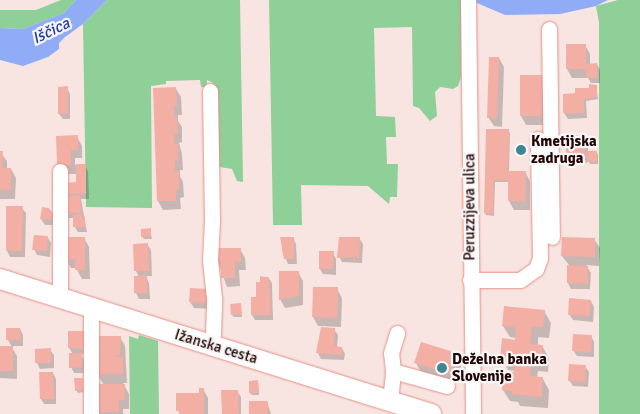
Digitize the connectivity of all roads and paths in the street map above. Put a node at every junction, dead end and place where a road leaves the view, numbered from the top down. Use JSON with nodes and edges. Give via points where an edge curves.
{"nodes":[{"id":1,"x":468,"y":0,"type":"edge"},
{"id":2,"x":549,"y":29,"type":"dead end"},
{"id":3,"x":210,"y":91,"type":"dead end"},
{"id":4,"x":538,"y":139,"type":"dead end"},
{"id":5,"x":60,"y":171,"type":"dead end"},
{"id":6,"x":552,"y":237,"type":"dead end"},
{"id":7,"x":0,"y":279,"type":"edge"},
{"id":8,"x":470,"y":280,"type":"junction"},
{"id":9,"x":60,"y":298,"type":"junction"},
{"id":10,"x":91,"y":308,"type":"junction"},
{"id":11,"x":397,"y":333,"type":"dead end"},
{"id":12,"x":210,"y":345,"type":"junction"},
{"id":13,"x":393,"y":371,"type":"junction"},
{"id":14,"x":447,"y":386,"type":"dead end"},
{"id":15,"x":390,"y":401,"type":"junction"},
{"id":16,"x":91,"y":414,"type":"edge"},
{"id":17,"x":431,"y":414,"type":"edge"},
{"id":18,"x":473,"y":414,"type":"edge"}],
"edges":[{"from":1,"to":8,"type":"street","name":"Peruzzijeva ulica"},
{"from":2,"to":6,"type":"street"},
{"from":3,"to":12,"type":"street","via":[[210,260],[214,298]]},
{"from":4,"to":8,"type":"street","via":[[540,258],[536,269],[520,280]]},
{"from":5,"to":9,"type":"street"},
{"from":7,"to":9,"type":"main road","name":"Ižanska cesta"},
{"from":8,"to":18,"type":"street","name":"Peruzzijeva ulica"},
{"from":9,"to":10,"type":"main road","name":"Ižanska cesta"},
{"from":10,"to":12,"type":"main road","name":"Ižanska cesta"},
{"from":10,"to":16,"type":"street"},
{"from":11,"to":13,"type":"street","via":[[391,353]]},
{"from":12,"to":15,"type":"main road","name":"Ižanska cesta"},
{"from":13,"to":14,"type":"street"},
{"from":13,"to":15,"type":"street"},
{"from":15,"to":17,"type":"main road","name":"Ižanska cesta"}]}
